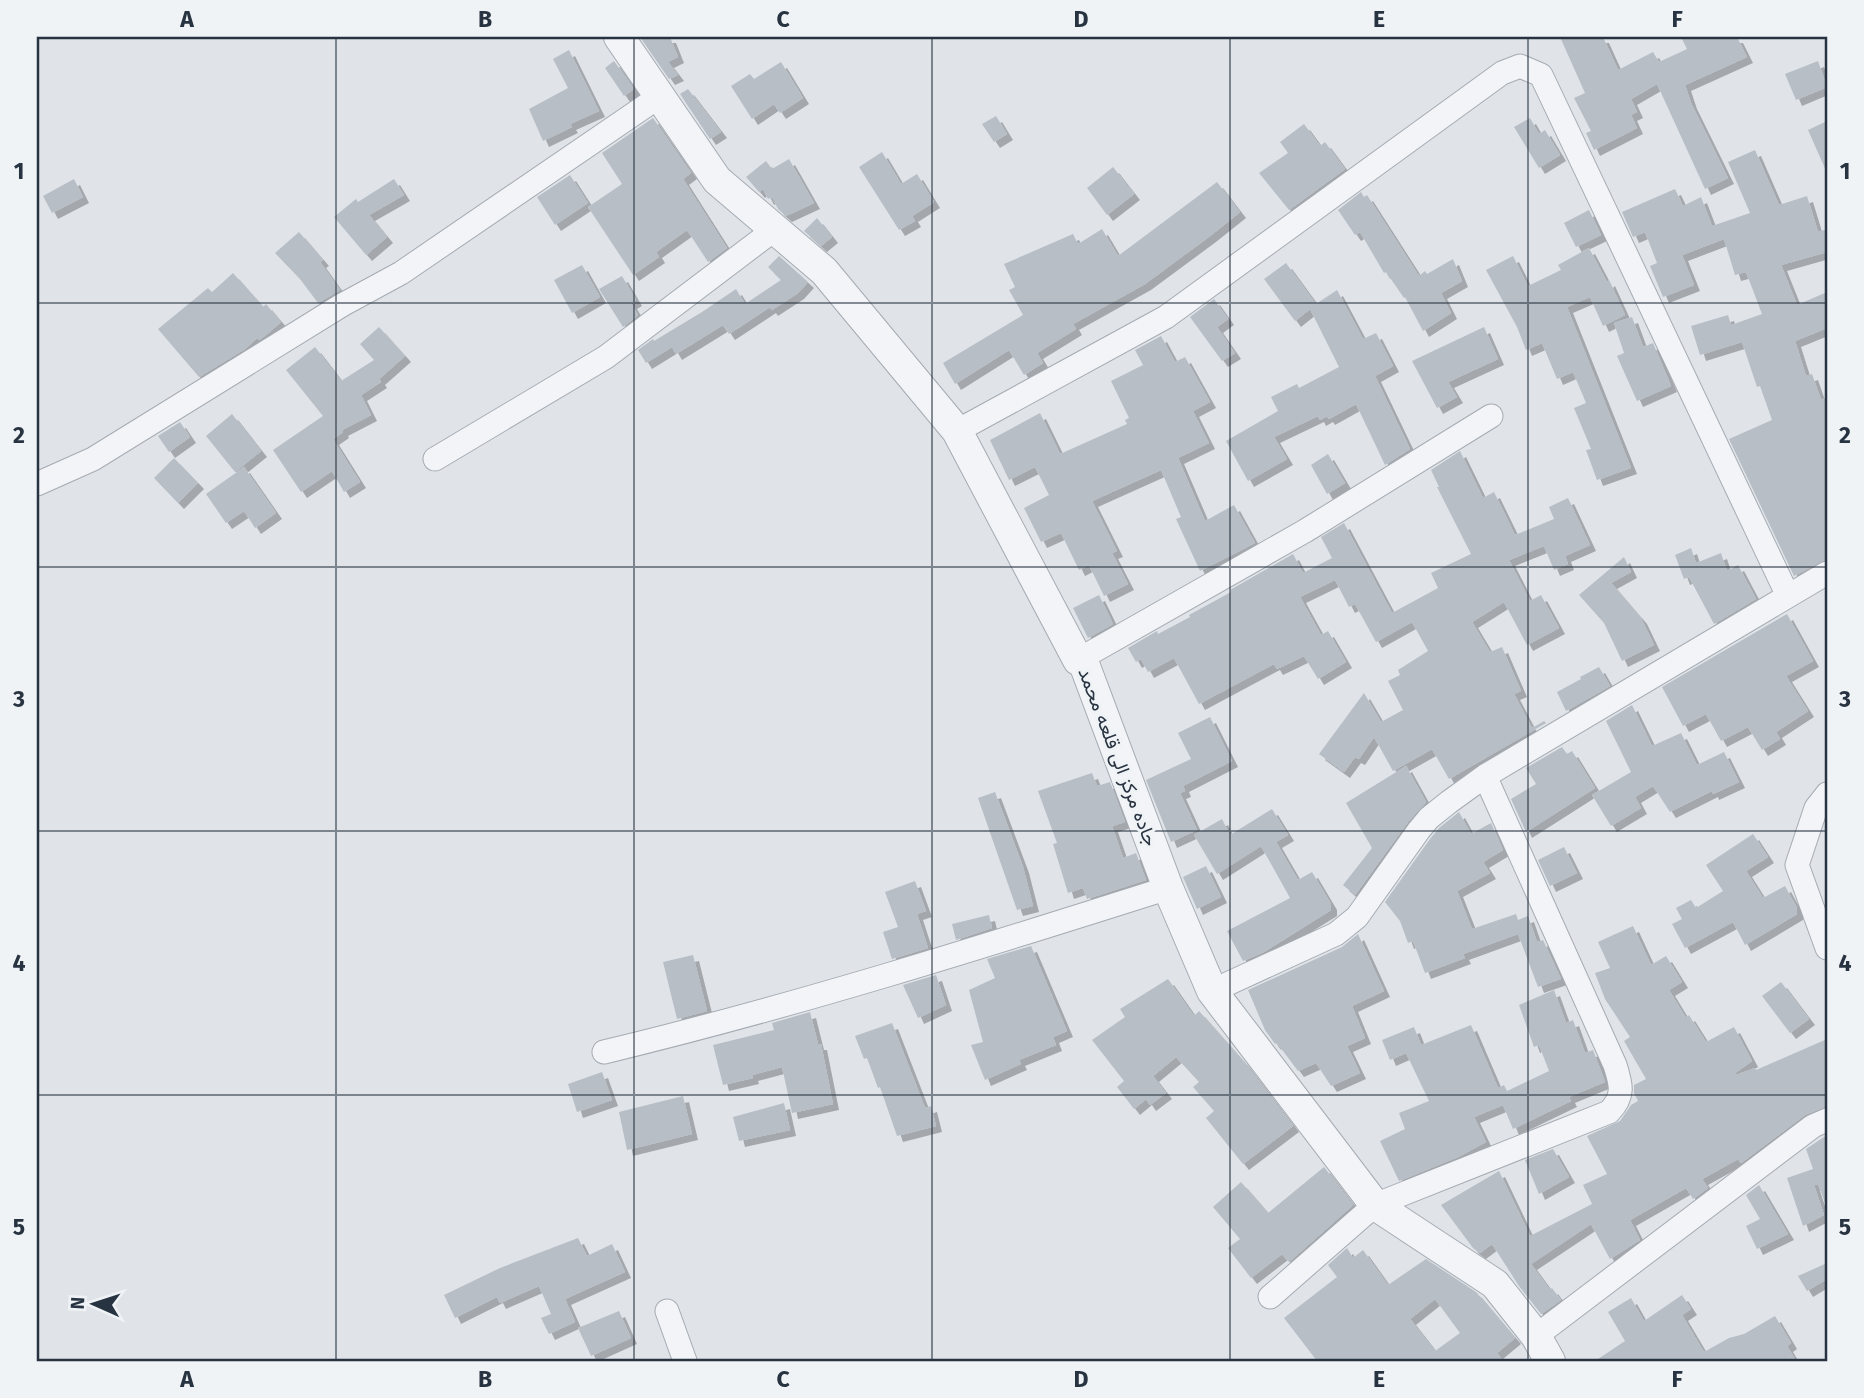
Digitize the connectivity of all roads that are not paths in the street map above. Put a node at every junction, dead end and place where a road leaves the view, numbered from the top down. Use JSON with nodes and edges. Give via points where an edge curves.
{"nodes":[{"id":1,"x":619,"y":37,"type":"edge"},
{"id":2,"x":660,"y":96,"type":"junction"},
{"id":3,"x":775,"y":229,"type":"junction"},
{"id":4,"x":1491,"y":416,"type":"dead end"},
{"id":5,"x":957,"y":431,"type":"junction"},
{"id":6,"x":435,"y":459,"type":"dead end"},
{"id":7,"x":37,"y":484,"type":"edge"},
{"id":8,"x":1827,"y":573,"type":"edge"},
{"id":9,"x":1788,"y":596,"type":"junction"},
{"id":10,"x":1078,"y":660,"type":"junction"},
{"id":11,"x":1485,"y":776,"type":"junction"},
{"id":12,"x":1827,"y":794,"type":"edge"},
{"id":13,"x":1168,"y":888,"type":"junction"},
{"id":14,"x":1827,"y":948,"type":"edge"},
{"id":15,"x":1212,"y":992,"type":"junction"},
{"id":16,"x":604,"y":1052,"type":"dead end"},
{"id":17,"x":1827,"y":1120,"type":"edge"},
{"id":18,"x":1375,"y":1205,"type":"junction"},
{"id":19,"x":1270,"y":1297,"type":"dead end"},
{"id":20,"x":667,"y":1311,"type":"dead end"},
{"id":21,"x":1543,"y":1349,"type":"edge"},
{"id":22,"x":685,"y":1361,"type":"edge"}],
"edges":[{"from":1,"to":2,"type":"street","name":"جاده مرکز الی قلعه محمد"},
{"from":2,"to":3,"type":"street","name":"جاده مرکز الی قلعه محمد","via":[[717,180]]},
{"from":2,"to":7,"type":"street","via":[[401,273],[93,459]]},
{"from":3,"to":5,"type":"street","name":"جاده مرکز الی قلعه محمد","via":[[824,271]]},
{"from":3,"to":6,"type":"street","via":[[606,357]]},
{"from":4,"to":10,"type":"street","via":[[1305,531]]},
{"from":5,"to":9,"type":"street","via":[[1166,317],[1502,74],[1520,66],[1541,75]]},
{"from":5,"to":10,"type":"street","name":"جاده مرکز الی قلعه محمد"},
{"from":8,"to":9,"type":"street"},
{"from":9,"to":11,"type":"street"},
{"from":10,"to":13,"type":"street","name":"جاده مرکز الی قلعه محمد","via":[[1083,662]]},
{"from":11,"to":15,"type":"street","via":[[1429,818],[1348,925]]},
{"from":11,"to":18,"type":"street","via":[[1615,1065],[1622,1092],[1609,1112]]},
{"from":12,"to":14,"type":"street","via":[[1816,808],[1797,865]]},
{"from":13,"to":15,"type":"street","name":"جاده مرکز الی قلعه محمد"},
{"from":13,"to":16,"type":"street","via":[[842,988]]},
{"from":15,"to":18,"type":"street","name":"جاده مرکز الی قلعه محمد"},
{"from":17,"to":21,"type":"street","via":[[1813,1126]]},
{"from":18,"to":19,"type":"street"},
{"from":18,"to":21,"type":"street","name":"جاده مرکز الی قلعه محمد","via":[[1495,1284]]},
{"from":20,"to":22,"type":"street"}]}
